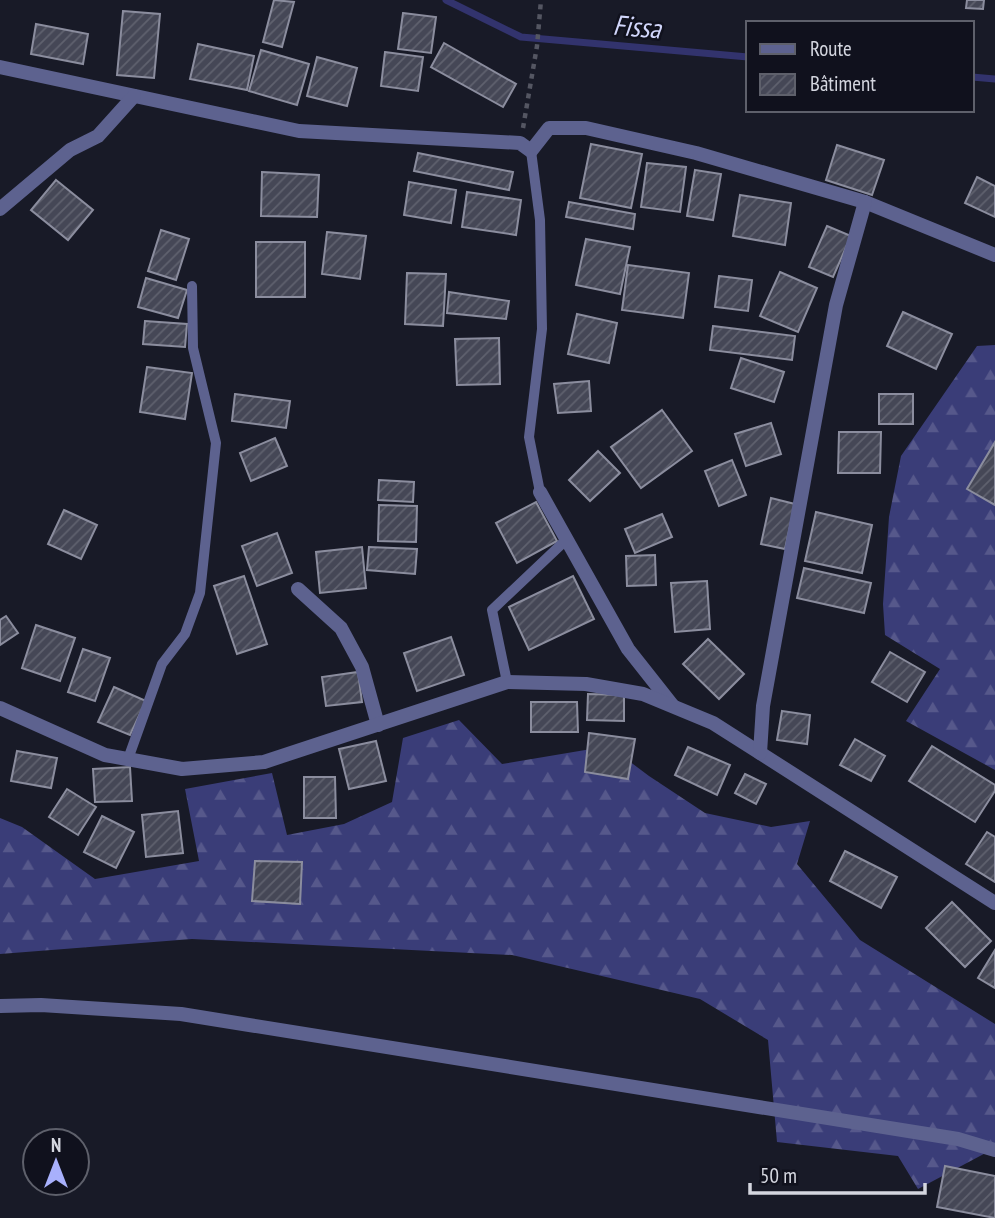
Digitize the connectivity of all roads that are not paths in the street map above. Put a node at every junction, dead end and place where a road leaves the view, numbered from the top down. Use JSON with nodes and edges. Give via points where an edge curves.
{"nodes":[{"id":1,"x":0,"y":66,"type":"edge"},
{"id":2,"x":134,"y":96,"type":"junction"},
{"id":3,"x":526,"y":147,"type":"junction"},
{"id":4,"x":866,"y":202,"type":"junction"},
{"id":5,"x":0,"y":209,"type":"edge"},
{"id":6,"x":995,"y":255,"type":"edge"},
{"id":7,"x":192,"y":286,"type":"dead end"},
{"id":8,"x":540,"y":492,"type":"joint"},
{"id":9,"x":567,"y":539,"type":"junction"},
{"id":10,"x":298,"y":589,"type":"dead end"},
{"id":11,"x":507,"y":682,"type":"junction"},
{"id":12,"x":674,"y":707,"type":"junction"},
{"id":13,"x":0,"y":708,"type":"edge"},
{"id":14,"x":378,"y":725,"type":"junction"},
{"id":15,"x":760,"y":753,"type":"junction"},
{"id":16,"x":128,"y":759,"type":"junction"},
{"id":17,"x":995,"y":903,"type":"edge"},
{"id":18,"x":0,"y":1006,"type":"edge"},
{"id":19,"x":995,"y":1150,"type":"edge"}],
"edges":[{"from":1,"to":2,"type":"street"},
{"from":2,"to":3,"type":"street","via":[[299,131]]},
{"from":2,"to":5,"type":"street","via":[[98,136],[70,150]]},
{"from":3,"to":4,"type":"street","via":[[549,128],[586,128],[696,153]]},
{"from":3,"to":8,"type":"lane","via":[[540,220],[542,328],[530,437]]},
{"from":4,"to":6,"type":"street"},
{"from":4,"to":15,"type":"street","via":[[836,305],[763,706]]},
{"from":7,"to":16,"type":"lane","via":[[193,348],[216,443],[200,593],[185,634],[162,664]]},
{"from":8,"to":9,"type":"street"},
{"from":9,"to":11,"type":"lane","via":[[492,610]]},
{"from":9,"to":12,"type":"street","via":[[628,649]]},
{"from":10,"to":14,"type":"street","via":[[341,628],[362,667]]},
{"from":11,"to":12,"type":"street","via":[[586,684],[643,694]]},
{"from":11,"to":14,"type":"street"},
{"from":12,"to":15,"type":"street","via":[[713,723]]},
{"from":13,"to":16,"type":"street","via":[[105,755]]},
{"from":14,"to":16,"type":"street","via":[[264,762],[182,768]]},
{"from":15,"to":17,"type":"street"},
{"from":18,"to":19,"type":"street","via":[[181,1014],[945,1137]]}]}
